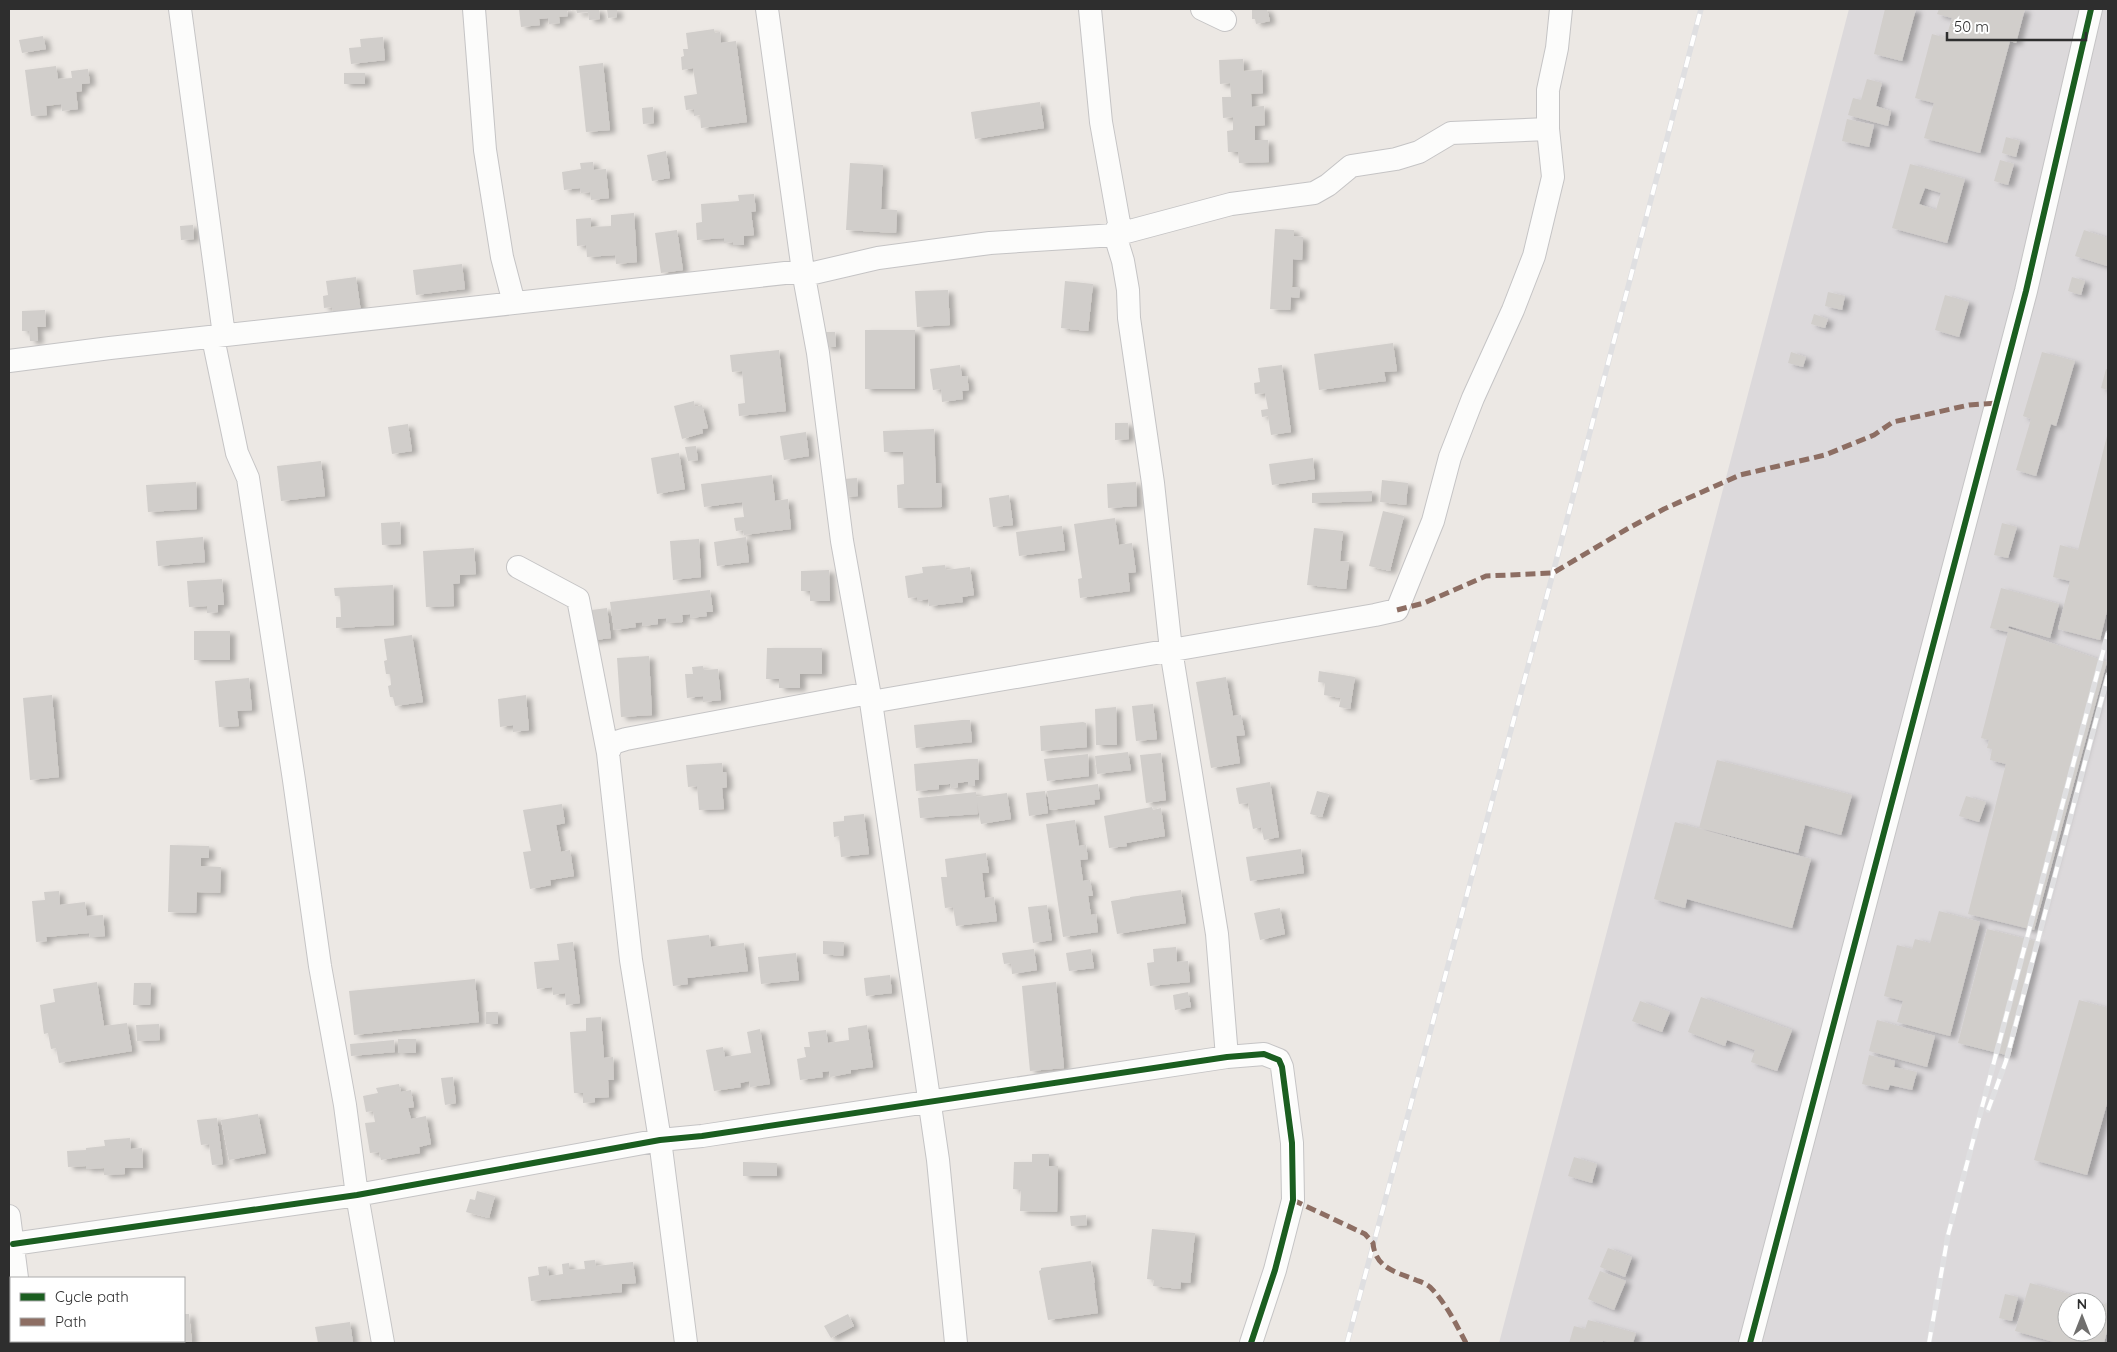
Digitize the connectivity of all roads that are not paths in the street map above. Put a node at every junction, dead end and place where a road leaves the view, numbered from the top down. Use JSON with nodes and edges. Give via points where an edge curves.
{"nodes":[{"id":1,"x":180,"y":9,"type":"edge"},
{"id":2,"x":474,"y":9,"type":"edge"},
{"id":3,"x":767,"y":9,"type":"edge"},
{"id":4,"x":1090,"y":9,"type":"edge"},
{"id":5,"x":1202,"y":9,"type":"edge"},
{"id":6,"x":1561,"y":9,"type":"edge"},
{"id":7,"x":2091,"y":9,"type":"edge"},
{"id":8,"x":1224,"y":20,"type":"dead end"},
{"id":9,"x":1548,"y":129,"type":"junction"},
{"id":10,"x":1115,"y":235,"type":"junction"},
{"id":11,"x":804,"y":273,"type":"junction"},
{"id":12,"x":514,"y":303,"type":"junction"},
{"id":13,"x":218,"y":336,"type":"junction"},
{"id":14,"x":9,"y":361,"type":"edge"},
{"id":15,"x":518,"y":567,"type":"dead end"},
{"id":16,"x":1171,"y":650,"type":"junction"},
{"id":17,"x":870,"y":697,"type":"junction"},
{"id":18,"x":608,"y":753,"type":"junction"},
{"id":19,"x":1227,"y":1057,"type":"junction"},
{"id":20,"x":929,"y":1101,"type":"junction"},
{"id":21,"x":660,"y":1140,"type":"junction"},
{"id":22,"x":357,"y":1195,"type":"junction"},
{"id":23,"x":9,"y":1216,"type":"edge"},
{"id":24,"x":12,"y":1244,"type":"junction"},
{"id":25,"x":17,"y":1277,"type":"edge"},
{"id":26,"x":383,"y":1343,"type":"edge"},
{"id":27,"x":686,"y":1343,"type":"edge"},
{"id":28,"x":956,"y":1343,"type":"edge"},
{"id":29,"x":1251,"y":1343,"type":"edge"},
{"id":30,"x":1750,"y":1343,"type":"edge"}],
"edges":[{"from":1,"to":13,"type":"street"},
{"from":2,"to":12,"type":"street","via":[[485,150],[502,257]]},
{"from":3,"to":11,"type":"street"},
{"from":4,"to":10,"type":"street","via":[[1100,122],[1119,223]]},
{"from":5,"to":8,"type":"street"},
{"from":6,"to":9,"type":"street","via":[[1548,90]]},
{"from":7,"to":30,"type":"street","via":[[2024,301]]},
{"from":9,"to":10,"type":"street","via":[[1451,133],[1419,152],[1351,166],[1314,194],[1231,204]]},
{"from":9,"to":16,"type":"street","via":[[1553,177],[1534,256],[1466,415],[1432,521],[1397,610]]},
{"from":10,"to":11,"type":"street","via":[[990,243],[878,258]]},
{"from":10,"to":16,"type":"street","via":[[1128,290]]},
{"from":11,"to":12,"type":"street"},
{"from":11,"to":17,"type":"street","via":[[818,353],[842,540]]},
{"from":12,"to":13,"type":"street"},
{"from":13,"to":14,"type":"street"},
{"from":13,"to":22,"type":"street","via":[[237,453],[248,478]]},
{"from":15,"to":18,"type":"street","via":[[578,599]]},
{"from":16,"to":17,"type":"street"},
{"from":16,"to":19,"type":"street","via":[[1217,934]]},
{"from":17,"to":18,"type":"street","via":[[626,739],[612,743]]},
{"from":17,"to":20,"type":"street"},
{"from":18,"to":21,"type":"street","via":[[628,943]]},
{"from":19,"to":20,"type":"street"},
{"from":19,"to":29,"type":"street","via":[[1264,1054],[1280,1060],[1292,1143],[1293,1200]]},
{"from":20,"to":21,"type":"street"},
{"from":20,"to":28,"type":"street"},
{"from":21,"to":22,"type":"street"},
{"from":21,"to":27,"type":"street"},
{"from":22,"to":24,"type":"street"},
{"from":22,"to":26,"type":"street"},
{"from":23,"to":24,"type":"street"},
{"from":24,"to":25,"type":"street"}]}
